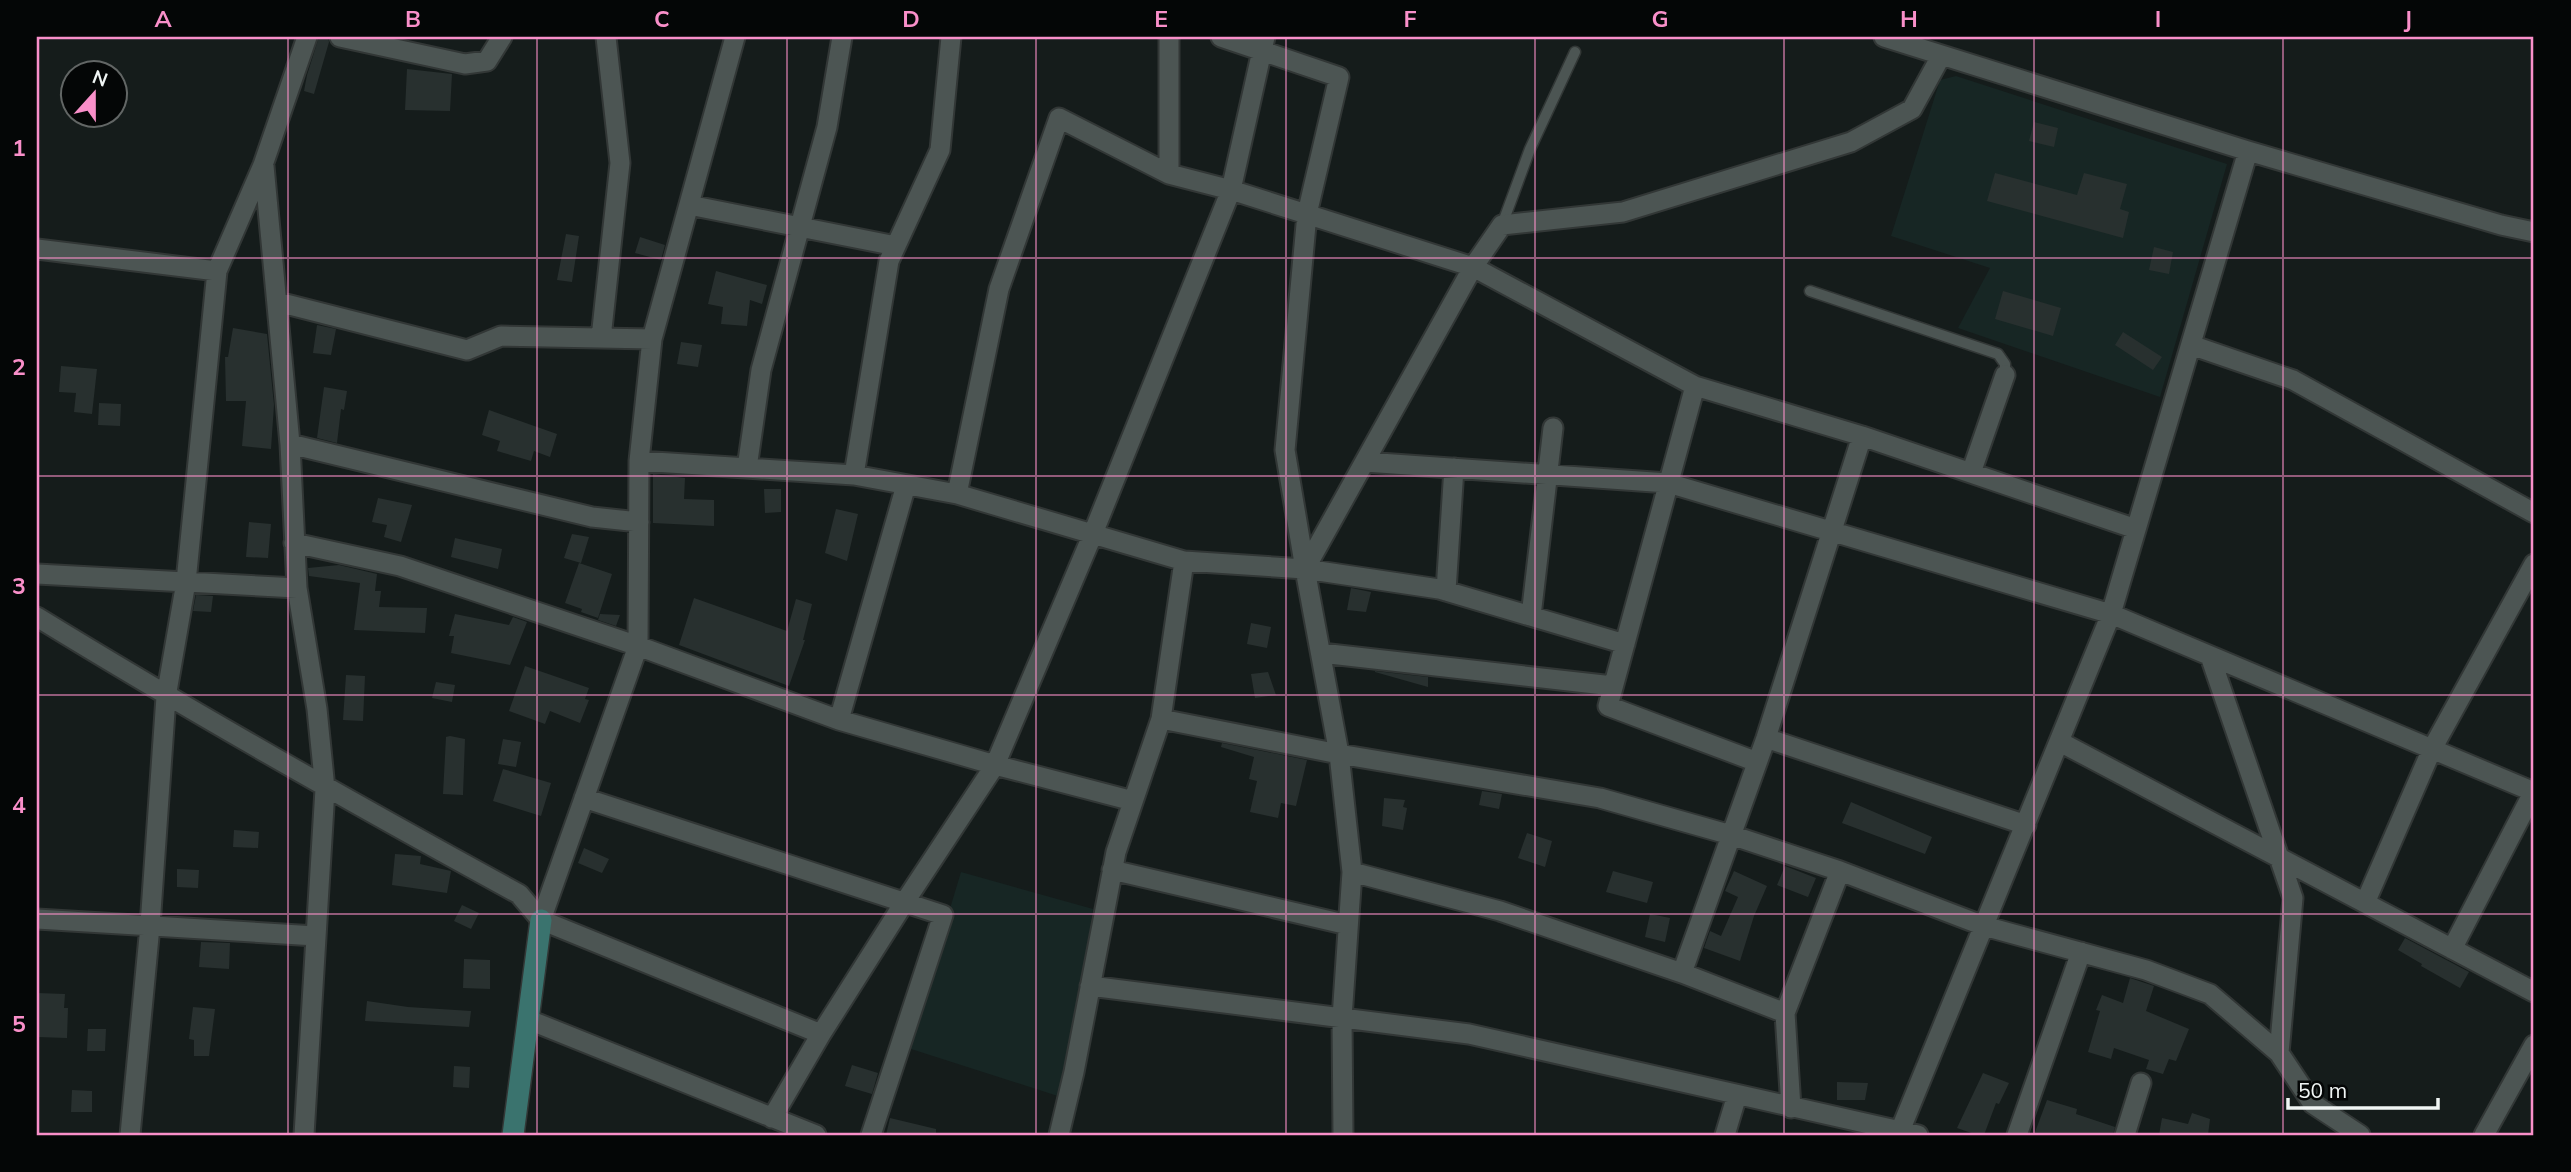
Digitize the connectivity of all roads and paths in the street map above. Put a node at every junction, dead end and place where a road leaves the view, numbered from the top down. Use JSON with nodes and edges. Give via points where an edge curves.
{"nodes":[{"id":1,"x":307,"y":37,"type":"edge"},
{"id":2,"x":340,"y":37,"type":"edge"},
{"id":3,"x":502,"y":37,"type":"edge"},
{"id":4,"x":606,"y":37,"type":"edge"},
{"id":5,"x":735,"y":37,"type":"edge"},
{"id":6,"x":842,"y":37,"type":"edge"},
{"id":7,"x":951,"y":37,"type":"edge"},
{"id":8,"x":1169,"y":37,"type":"edge"},
{"id":9,"x":1221,"y":37,"type":"edge"},
{"id":10,"x":1884,"y":37,"type":"edge"},
{"id":11,"x":386,"y":42,"type":"edge"},
{"id":12,"x":1263,"y":44,"type":"edge"},
{"id":13,"x":1576,"y":52,"type":"dead end"},
{"id":14,"x":1941,"y":56,"type":"junction"},
{"id":15,"x":2248,"y":151,"type":"junction"},
{"id":16,"x":264,"y":165,"type":"junction"},
{"id":17,"x":1169,"y":174,"type":"junction"},
{"id":18,"x":1231,"y":190,"type":"junction"},
{"id":19,"x":689,"y":205,"type":"junction"},
{"id":20,"x":1307,"y":214,"type":"junction"},
{"id":21,"x":1502,"y":225,"type":"junction"},
{"id":22,"x":800,"y":226,"type":"junction"},
{"id":23,"x":2534,"y":232,"type":"edge"},
{"id":24,"x":896,"y":246,"type":"junction"},
{"id":25,"x":37,"y":249,"type":"edge"},
{"id":26,"x":1473,"y":267,"type":"junction"},
{"id":27,"x":217,"y":271,"type":"junction"},
{"id":28,"x":1810,"y":291,"type":"dead end"},
{"id":29,"x":278,"y":302,"type":"junction"},
{"id":30,"x":601,"y":338,"type":"junction"},
{"id":31,"x":652,"y":339,"type":"junction"},
{"id":32,"x":2191,"y":345,"type":"junction"},
{"id":33,"x":2005,"y":375,"type":"joint"},
{"id":34,"x":1695,"y":387,"type":"junction"},
{"id":35,"x":1553,"y":428,"type":"dead end"},
{"id":36,"x":1862,"y":436,"type":"junction"},
{"id":37,"x":290,"y":444,"type":"junction"},
{"id":38,"x":639,"y":461,"type":"junction"},
{"id":39,"x":1365,"y":462,"type":"junction"},
{"id":40,"x":747,"y":468,"type":"junction"},
{"id":41,"x":1454,"y":468,"type":"junction"},
{"id":42,"x":1972,"y":473,"type":"junction"},
{"id":43,"x":853,"y":475,"type":"junction"},
{"id":44,"x":1548,"y":475,"type":"junction"},
{"id":45,"x":1668,"y":483,"type":"junction"},
{"id":46,"x":906,"y":485,"type":"junction"},
{"id":47,"x":957,"y":495,"type":"junction"},
{"id":48,"x":2534,"y":513,"type":"edge"},
{"id":49,"x":639,"y":522,"type":"junction"},
{"id":50,"x":2136,"y":529,"type":"junction"},
{"id":51,"x":1831,"y":531,"type":"junction"},
{"id":52,"x":1093,"y":536,"type":"junction"},
{"id":53,"x":294,"y":543,"type":"junction"},
{"id":54,"x":1184,"y":561,"type":"junction"},
{"id":55,"x":2534,"y":564,"type":"edge"},
{"id":56,"x":1305,"y":569,"type":"junction"},
{"id":57,"x":37,"y":574,"type":"edge"},
{"id":58,"x":186,"y":582,"type":"junction"},
{"id":59,"x":297,"y":588,"type":"junction"},
{"id":60,"x":1446,"y":591,"type":"junction"},
{"id":61,"x":2111,"y":614,"type":"junction"},
{"id":62,"x":1531,"y":616,"type":"junction"},
{"id":63,"x":37,"y":617,"type":"edge"},
{"id":64,"x":1625,"y":644,"type":"junction"},
{"id":65,"x":638,"y":646,"type":"junction"},
{"id":66,"x":1321,"y":653,"type":"junction"},
{"id":67,"x":2210,"y":656,"type":"junction"},
{"id":68,"x":1613,"y":686,"type":"junction"},
{"id":69,"x":166,"y":696,"type":"junction"},
{"id":70,"x":1161,"y":719,"type":"junction"},
{"id":71,"x":839,"y":720,"type":"junction"},
{"id":72,"x":1766,"y":737,"type":"junction"},
{"id":73,"x":2060,"y":742,"type":"junction"},
{"id":74,"x":2432,"y":749,"type":"junction"},
{"id":75,"x":1339,"y":754,"type":"junction"},
{"id":76,"x":1757,"y":762,"type":"junction"},
{"id":77,"x":995,"y":765,"type":"junction"},
{"id":78,"x":326,"y":789,"type":"junction"},
{"id":79,"x":2534,"y":792,"type":"edge"},
{"id":80,"x":584,"y":798,"type":"junction"},
{"id":81,"x":1133,"y":801,"type":"junction"},
{"id":82,"x":2026,"y":825,"type":"junction"},
{"id":83,"x":1731,"y":835,"type":"junction"},
{"id":84,"x":2279,"y":858,"type":"junction"},
{"id":85,"x":1112,"y":870,"type":"junction"},
{"id":86,"x":1352,"y":872,"type":"junction"},
{"id":87,"x":1840,"y":872,"type":"junction"},
{"id":88,"x":904,"y":903,"type":"junction"},
{"id":89,"x":2365,"y":903,"type":"junction"},
{"id":90,"x":37,"y":919,"type":"edge"},
{"id":91,"x":541,"y":920,"type":"junction"},
{"id":92,"x":1348,"y":925,"type":"junction"},
{"id":93,"x":150,"y":926,"type":"junction"},
{"id":94,"x":1984,"y":926,"type":"junction"},
{"id":95,"x":316,"y":936,"type":"junction"},
{"id":96,"x":2452,"y":949,"type":"junction"},
{"id":97,"x":2081,"y":952,"type":"junction"},
{"id":98,"x":1682,"y":973,"type":"junction"},
{"id":99,"x":1090,"y":986,"type":"junction"},
{"id":100,"x":2534,"y":992,"type":"edge"},
{"id":101,"x":1786,"y":1013,"type":"junction"},
{"id":102,"x":1342,"y":1018,"type":"junction"},
{"id":103,"x":529,"y":1020,"type":"junction"},
{"id":104,"x":821,"y":1034,"type":"junction"},
{"id":105,"x":2534,"y":1045,"type":"edge"},
{"id":106,"x":2279,"y":1053,"type":"junction"},
{"id":107,"x":2141,"y":1083,"type":"dead end"},
{"id":108,"x":1737,"y":1095,"type":"junction"},
{"id":109,"x":1791,"y":1108,"type":"junction"},
{"id":110,"x":772,"y":1118,"type":"junction"},
{"id":111,"x":1835,"y":1127,"type":"edge"},
{"id":112,"x":1909,"y":1133,"type":"edge"},
{"id":113,"x":130,"y":1135,"type":"edge"},
{"id":114,"x":304,"y":1135,"type":"edge"},
{"id":115,"x":513,"y":1135,"type":"edge"},
{"id":116,"x":816,"y":1135,"type":"edge"},
{"id":117,"x":871,"y":1135,"type":"edge"},
{"id":118,"x":1059,"y":1135,"type":"edge"},
{"id":119,"x":1343,"y":1135,"type":"edge"},
{"id":120,"x":1725,"y":1135,"type":"edge"},
{"id":121,"x":2017,"y":1135,"type":"edge"},
{"id":122,"x":2125,"y":1135,"type":"edge"},
{"id":123,"x":2360,"y":1135,"type":"edge"},
{"id":124,"x":2484,"y":1135,"type":"edge"}],
"edges":[{"from":1,"to":16,"type":"street"},
{"from":2,"to":11,"type":"street"},
{"from":3,"to":11,"type":"street","via":[[487,61],[466,64]]},
{"from":4,"to":30,"type":"street","via":[[620,163]]},
{"from":5,"to":19,"type":"street"},
{"from":6,"to":22,"type":"street","via":[[827,127]]},
{"from":7,"to":24,"type":"street","via":[[940,150]]},
{"from":8,"to":17,"type":"street"},
{"from":9,"to":12,"type":"street"},
{"from":10,"to":14,"type":"street"},
{"from":12,"to":18,"type":"street"},
{"from":12,"to":20,"type":"street","via":[[1339,77]]},
{"from":13,"to":21,"type":"lane","via":[[1530,149]]},
{"from":14,"to":15,"type":"street"},
{"from":14,"to":21,"type":"street","via":[[1912,110],[1851,142],[1623,212]]},
{"from":15,"to":23,"type":"street"},
{"from":15,"to":32,"type":"street"},
{"from":16,"to":27,"type":"street"},
{"from":16,"to":29,"type":"street"},
{"from":17,"to":18,"type":"street"},
{"from":17,"to":47,"type":"street","via":[[1059,118],[999,289]]},
{"from":18,"to":20,"type":"street"},
{"from":18,"to":52,"type":"street"},
{"from":19,"to":22,"type":"street"},
{"from":19,"to":31,"type":"street"},
{"from":20,"to":26,"type":"street"},
{"from":20,"to":56,"type":"street","via":[[1285,450]]},
{"from":21,"to":26,"type":"street"},
{"from":22,"to":24,"type":"street"},
{"from":22,"to":40,"type":"street","via":[[761,370]]},
{"from":24,"to":43,"type":"street","via":[[889,261]]},
{"from":25,"to":27,"type":"street"},
{"from":26,"to":34,"type":"street"},
{"from":26,"to":39,"type":"street"},
{"from":27,"to":58,"type":"street"},
{"from":28,"to":33,"type":"lane","via":[[1998,354]]},
{"from":29,"to":30,"type":"street","via":[[467,350],[501,336]]},
{"from":29,"to":37,"type":"street"},
{"from":30,"to":31,"type":"street"},
{"from":31,"to":38,"type":"street"},
{"from":32,"to":48,"type":"street","via":[[2293,380]]},
{"from":32,"to":50,"type":"street"},
{"from":33,"to":42,"type":"street"},
{"from":34,"to":36,"type":"street"},
{"from":34,"to":45,"type":"street"},
{"from":35,"to":44,"type":"street"},
{"from":36,"to":42,"type":"street"},
{"from":36,"to":51,"type":"street"},
{"from":37,"to":49,"type":"street","via":[[592,517]]},
{"from":37,"to":53,"type":"street"},
{"from":38,"to":40,"type":"street"},
{"from":38,"to":49,"type":"street"},
{"from":39,"to":41,"type":"street"},
{"from":39,"to":56,"type":"street"},
{"from":40,"to":43,"type":"street"},
{"from":41,"to":44,"type":"street"},
{"from":41,"to":60,"type":"street"},
{"from":42,"to":50,"type":"street"},
{"from":43,"to":46,"type":"street"},
{"from":44,"to":45,"type":"street"},
{"from":44,"to":62,"type":"street"},
{"from":45,"to":51,"type":"street"},
{"from":45,"to":64,"type":"street"},
{"from":46,"to":47,"type":"street"},
{"from":46,"to":71,"type":"street"},
{"from":47,"to":52,"type":"street"},
{"from":49,"to":65,"type":"street"},
{"from":50,"to":61,"type":"street"},
{"from":51,"to":61,"type":"street"},
{"from":51,"to":72,"type":"street"},
{"from":52,"to":54,"type":"street"},
{"from":52,"to":77,"type":"street"},
{"from":53,"to":59,"type":"street"},
{"from":53,"to":65,"type":"street","via":[[400,566]]},
{"from":54,"to":56,"type":"street"},
{"from":54,"to":70,"type":"street"},
{"from":55,"to":74,"type":"street"},
{"from":56,"to":60,"type":"street"},
{"from":56,"to":66,"type":"street"},
{"from":57,"to":58,"type":"street"},
{"from":58,"to":59,"type":"street"},
{"from":58,"to":69,"type":"street"},
{"from":59,"to":78,"type":"street"},
{"from":60,"to":62,"type":"street"},
{"from":61,"to":67,"type":"street"},
{"from":61,"to":73,"type":"street"},
{"from":62,"to":64,"type":"street"},
{"from":63,"to":69,"type":"street"},
{"from":64,"to":68,"type":"street"},
{"from":65,"to":71,"type":"street"},
{"from":65,"to":80,"type":"street"},
{"from":66,"to":68,"type":"street"},
{"from":66,"to":75,"type":"street"},
{"from":67,"to":74,"type":"street"},
{"from":67,"to":84,"type":"street"},
{"from":68,"to":76,"type":"street","via":[[1608,706]]},
{"from":69,"to":78,"type":"street"},
{"from":69,"to":93,"type":"street"},
{"from":70,"to":75,"type":"street"},
{"from":70,"to":81,"type":"street"},
{"from":71,"to":77,"type":"street"},
{"from":72,"to":76,"type":"street"},
{"from":72,"to":82,"type":"street"},
{"from":73,"to":82,"type":"street"},
{"from":73,"to":84,"type":"street"},
{"from":74,"to":79,"type":"street"},
{"from":74,"to":89,"type":"street"},
{"from":75,"to":83,"type":"street","via":[[1600,798]]},
{"from":75,"to":86,"type":"street"},
{"from":76,"to":83,"type":"street"},
{"from":77,"to":81,"type":"street"},
{"from":77,"to":88,"type":"street"},
{"from":78,"to":91,"type":"street","via":[[519,894]]},
{"from":78,"to":95,"type":"street"},
{"from":79,"to":96,"type":"street"},
{"from":80,"to":88,"type":"street"},
{"from":80,"to":91,"type":"street"},
{"from":81,"to":85,"type":"street"},
{"from":82,"to":94,"type":"street"},
{"from":83,"to":87,"type":"street"},
{"from":83,"to":98,"type":"street"},
{"from":84,"to":89,"type":"street"},
{"from":84,"to":106,"type":"street","via":[[2292,898]]},
{"from":85,"to":92,"type":"street"},
{"from":85,"to":99,"type":"street"},
{"from":86,"to":92,"type":"street"},
{"from":86,"to":98,"type":"street","via":[[1500,911]]},
{"from":87,"to":94,"type":"street"},
{"from":87,"to":101,"type":"street"},
{"from":88,"to":104,"type":"street"},
{"from":88,"to":117,"type":"street","via":[[943,915]]},
{"from":89,"to":96,"type":"street"},
{"from":90,"to":93,"type":"street"},
{"from":91,"to":103,"type":"street"},
{"from":91,"to":104,"type":"street"},
{"from":92,"to":102,"type":"street"},
{"from":93,"to":95,"type":"street"},
{"from":93,"to":113,"type":"street"},
{"from":94,"to":97,"type":"street"},
{"from":94,"to":112,"type":"street"},
{"from":95,"to":114,"type":"street"},
{"from":96,"to":100,"type":"street"},
{"from":97,"to":106,"type":"street","via":[[2210,994]]},
{"from":97,"to":121,"type":"street"},
{"from":98,"to":101,"type":"street"},
{"from":99,"to":102,"type":"street"},
{"from":99,"to":118,"type":"street"},
{"from":101,"to":109,"type":"street"},
{"from":102,"to":108,"type":"street","via":[[1469,1034]]},
{"from":102,"to":119,"type":"street"},
{"from":103,"to":110,"type":"street"},
{"from":103,"to":115,"type":"street"},
{"from":104,"to":110,"type":"street"},
{"from":105,"to":124,"type":"street"},
{"from":106,"to":123,"type":"street","via":[[2313,1104]]},
{"from":107,"to":122,"type":"street"},
{"from":108,"to":109,"type":"street"},
{"from":108,"to":120,"type":"street"},
{"from":109,"to":111,"type":"street"},
{"from":110,"to":116,"type":"street"},
{"from":111,"to":112,"type":"street"}]}
